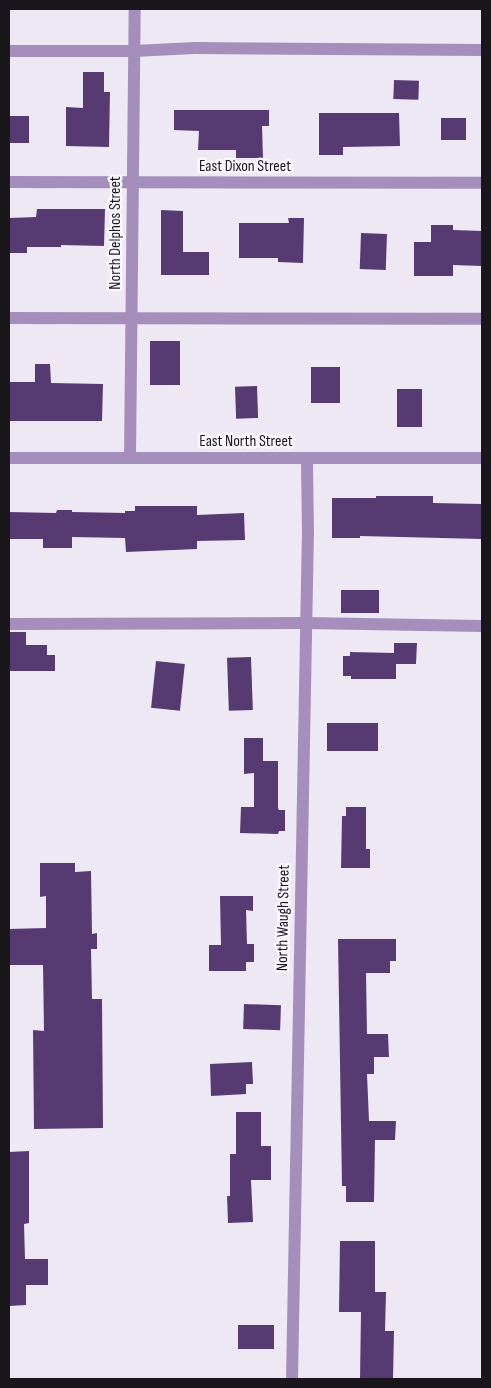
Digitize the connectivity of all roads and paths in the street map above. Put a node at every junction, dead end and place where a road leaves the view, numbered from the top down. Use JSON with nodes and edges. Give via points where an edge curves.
{"nodes":[{"id":1,"x":135,"y":9,"type":"edge"},
{"id":2,"x":482,"y":50,"type":"edge"},
{"id":3,"x":9,"y":51,"type":"edge"},
{"id":4,"x":134,"y":51,"type":"junction"},
{"id":5,"x":9,"y":182,"type":"edge"},
{"id":6,"x":132,"y":183,"type":"junction"},
{"id":7,"x":482,"y":183,"type":"edge"},
{"id":8,"x":132,"y":317,"type":"junction"},
{"id":9,"x":9,"y":318,"type":"edge"},
{"id":10,"x":482,"y":319,"type":"edge"},
{"id":11,"x":130,"y":457,"type":"junction"},
{"id":12,"x":9,"y":458,"type":"edge"},
{"id":13,"x":307,"y":458,"type":"junction"},
{"id":14,"x":482,"y":458,"type":"edge"},
{"id":15,"x":305,"y":623,"type":"junction"},
{"id":16,"x":9,"y":624,"type":"edge"},
{"id":17,"x":482,"y":626,"type":"edge"},
{"id":18,"x":292,"y":1379,"type":"edge"}],
"edges":[{"from":1,"to":4,"type":"street","name":"North Delphos Street"},
{"from":2,"to":4,"type":"street","via":[[194,48]]},
{"from":3,"to":4,"type":"street"},
{"from":4,"to":6,"type":"street","name":"North Delphos Street"},
{"from":5,"to":6,"type":"street","name":"East Dixon Street"},
{"from":6,"to":7,"type":"street","name":"East Dixon Street"},
{"from":6,"to":8,"type":"street","name":"North Delphos Street"},
{"from":8,"to":9,"type":"street"},
{"from":8,"to":10,"type":"street"},
{"from":8,"to":11,"type":"street","name":"North Delphos Street"},
{"from":11,"to":12,"type":"street","name":"East North Street"},
{"from":11,"to":13,"type":"street","name":"East North Street"},
{"from":13,"to":14,"type":"street","name":"East North Street"},
{"from":13,"to":15,"type":"street","name":"North Waugh Street"},
{"from":15,"to":16,"type":"street"},
{"from":15,"to":17,"type":"street"},
{"from":15,"to":18,"type":"street","name":"North Waugh Street"}]}
